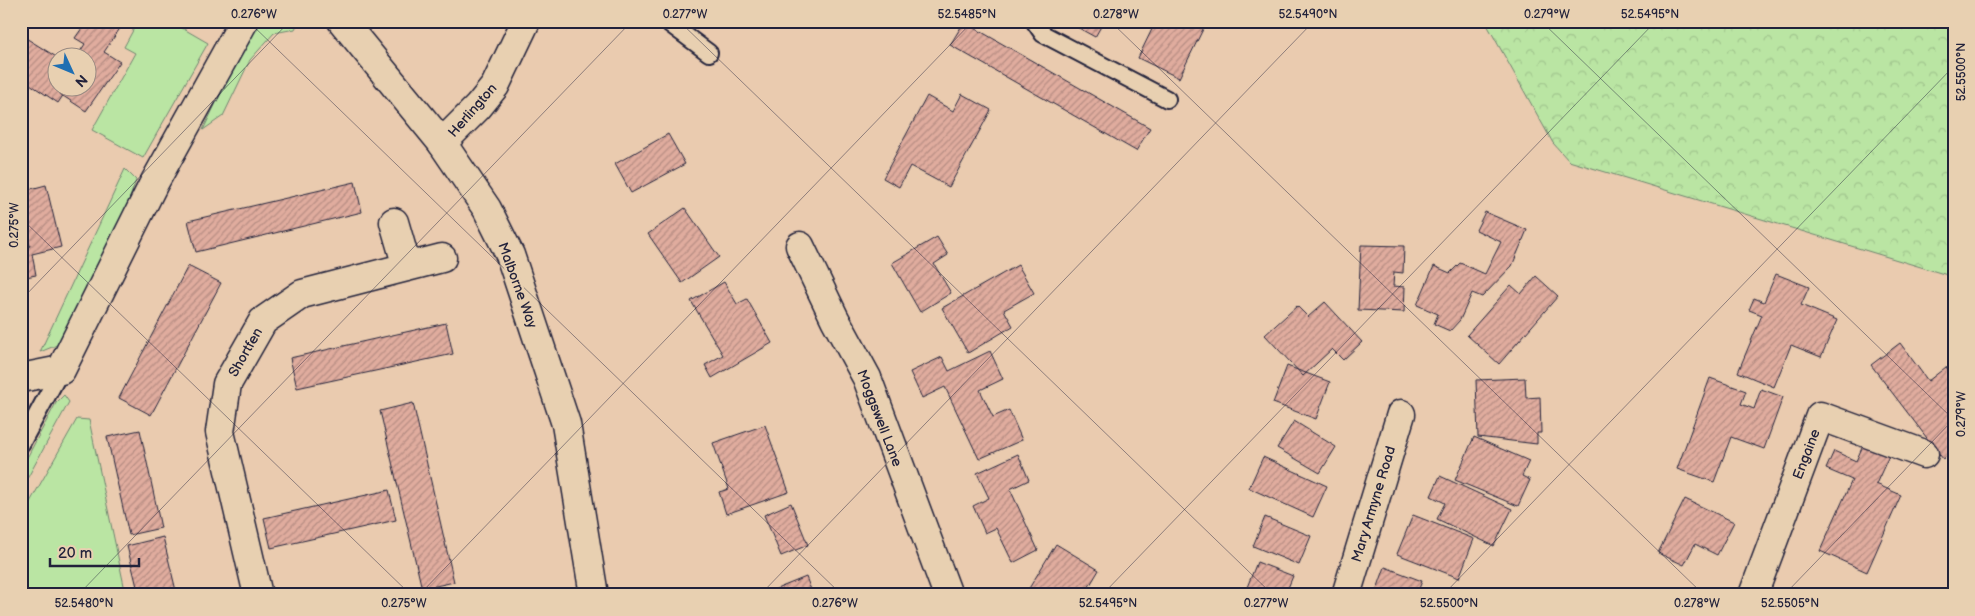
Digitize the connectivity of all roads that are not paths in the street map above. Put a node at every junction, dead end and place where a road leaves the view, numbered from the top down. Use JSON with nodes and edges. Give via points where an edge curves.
{"nodes":[{"id":1,"x":244,"y":21,"type":"edge"},
{"id":2,"x":342,"y":21,"type":"edge"},
{"id":3,"x":526,"y":21,"type":"edge"},
{"id":4,"x":666,"y":21,"type":"edge"},
{"id":5,"x":1034,"y":21,"type":"edge"},
{"id":6,"x":709,"y":53,"type":"dead end"},
{"id":7,"x":1166,"y":99,"type":"dead end"},
{"id":8,"x":442,"y":143,"type":"junction"},
{"id":9,"x":394,"y":222,"type":"dead end"},
{"id":10,"x":800,"y":246,"type":"dead end"},
{"id":11,"x":442,"y":258,"type":"dead end"},
{"id":12,"x":407,"y":267,"type":"junction"},
{"id":13,"x":61,"y":370,"type":"junction"},
{"id":14,"x":21,"y":378,"type":"edge"},
{"id":15,"x":1401,"y":414,"type":"dead end"},
{"id":16,"x":21,"y":444,"type":"edge"},
{"id":17,"x":1924,"y":454,"type":"dead end"},
{"id":18,"x":258,"y":595,"type":"edge"},
{"id":19,"x":594,"y":595,"type":"edge"},
{"id":20,"x":948,"y":595,"type":"edge"},
{"id":21,"x":1346,"y":595,"type":"edge"},
{"id":22,"x":1752,"y":595,"type":"edge"}],
"edges":[{"from":1,"to":13,"type":"street","via":[[153,185]]},
{"from":2,"to":8,"type":"street","name":"Malborne Way"},
{"from":3,"to":8,"type":"street","name":"Herlington","via":[[495,86]]},
{"from":4,"to":6,"type":"lane"},
{"from":5,"to":7,"type":"lane","via":[[1044,34]]},
{"from":8,"to":19,"type":"street","name":"Malborne Way","via":[[487,209],[510,256],[566,424]]},
{"from":9,"to":12,"type":"street"},
{"from":10,"to":20,"type":"street","name":"Moggswell Lane","via":[[867,378]]},
{"from":11,"to":12,"type":"street","name":"Shortfen"},
{"from":12,"to":18,"type":"street","name":"Shortfen","via":[[302,294],[263,322],[227,384],[220,432]]},
{"from":13,"to":14,"type":"street"},
{"from":13,"to":16,"type":"lane"},
{"from":15,"to":21,"type":"street","name":"Mary Armyne Road"},
{"from":17,"to":22,"type":"street","name":"Engaine","via":[[1820,416]]}]}
